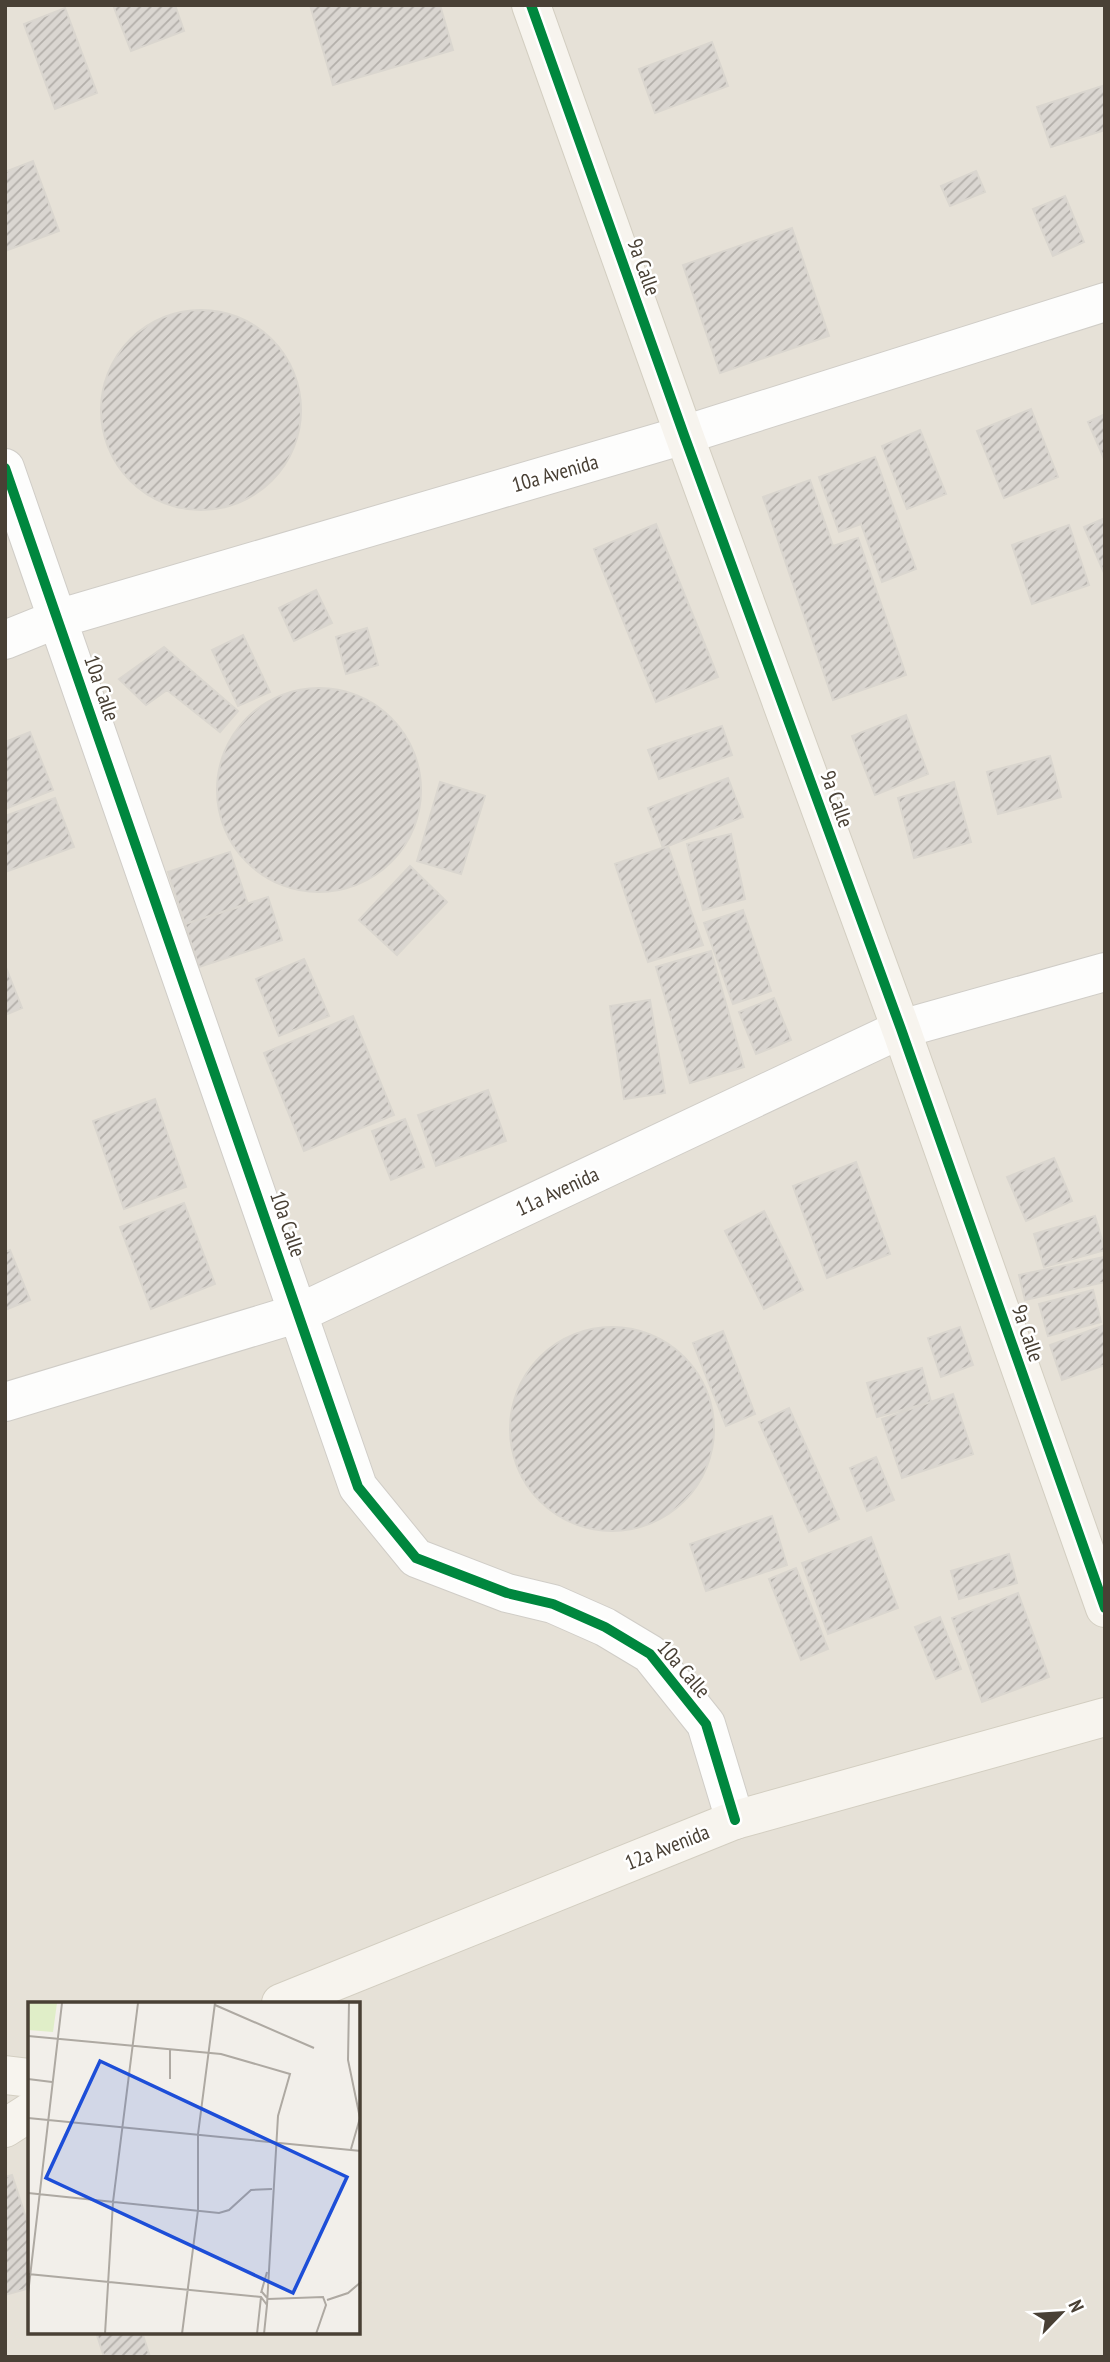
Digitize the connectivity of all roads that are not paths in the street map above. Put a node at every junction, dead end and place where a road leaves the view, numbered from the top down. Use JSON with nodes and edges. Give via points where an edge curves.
{"nodes":[{"id":1,"x":531,"y":5,"type":"edge"},
{"id":2,"x":1105,"y":302,"type":"edge"},
{"id":3,"x":684,"y":435,"type":"junction"},
{"id":4,"x":5,"y":468,"type":"edge"},
{"id":5,"x":57,"y":619,"type":"junction"},
{"id":6,"x":5,"y":640,"type":"edge"},
{"id":7,"x":1105,"y":972,"type":"edge"},
{"id":8,"x":901,"y":1029,"type":"junction"},
{"id":9,"x":299,"y":1313,"type":"junction"},
{"id":10,"x":5,"y":1402,"type":"edge"},
{"id":11,"x":1105,"y":1608,"type":"edge"},
{"id":12,"x":1105,"y":1717,"type":"edge"},
{"id":13,"x":735,"y":1819,"type":"junction"},
{"id":14,"x":283,"y":2002,"type":"edge"},
{"id":15,"x":5,"y":2076,"type":"edge"},
{"id":16,"x":28,"y":2078,"type":"edge"},
{"id":17,"x":28,"y":2113,"type":"edge"},
{"id":18,"x":5,"y":2128,"type":"edge"}],
"edges":[{"from":1,"to":3,"type":"street","name":"9a Calle"},
{"from":2,"to":3,"type":"street","name":"10a Avenida"},
{"from":3,"to":5,"type":"street","name":"10a Avenida"},
{"from":3,"to":8,"type":"street","name":"9a Calle"},
{"from":4,"to":5,"type":"street","name":"10a Calle"},
{"from":5,"to":6,"type":"street","name":"10a Avenida"},
{"from":5,"to":9,"type":"street","name":"10a Calle"},
{"from":7,"to":8,"type":"street","name":"11a Avenida"},
{"from":8,"to":9,"type":"street","name":"11a Avenida"},
{"from":8,"to":11,"type":"street","name":"9a Calle"},
{"from":9,"to":10,"type":"street","name":"11a Avenida"},
{"from":9,"to":13,"type":"street","name":"10a Calle","via":[[358,1487],[416,1558],[507,1593],[552,1604],[605,1627],[650,1654],[705,1724]]},
{"from":12,"to":13,"type":"street","name":"12a Avenida"},
{"from":13,"to":14,"type":"street","name":"12a Avenida"},
{"from":15,"to":16,"type":"street"},
{"from":17,"to":18,"type":"street"}]}
